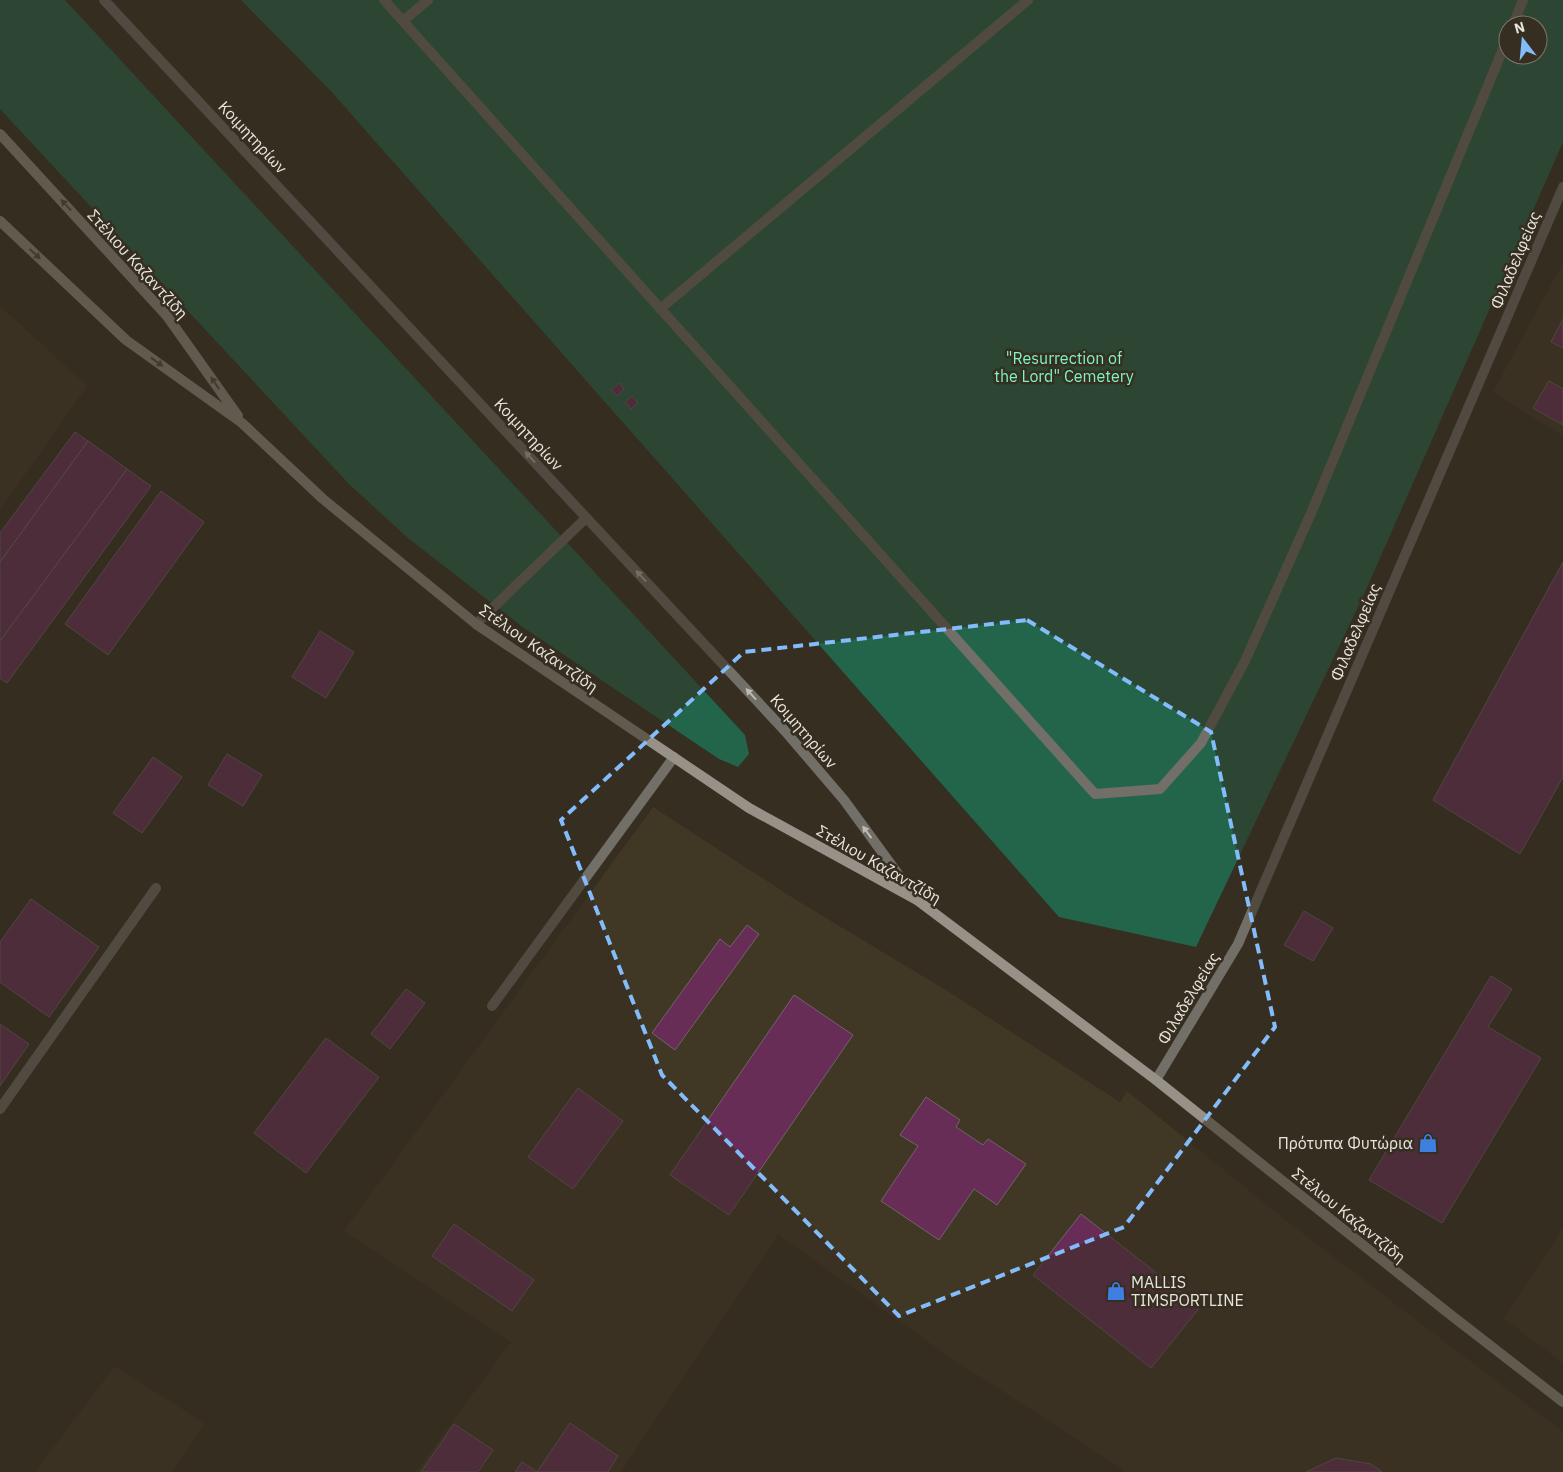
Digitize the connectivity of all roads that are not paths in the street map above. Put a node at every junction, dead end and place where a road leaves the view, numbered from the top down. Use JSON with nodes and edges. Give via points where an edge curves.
{"nodes":[{"id":1,"x":104,"y":0,"type":"edge"},
{"id":2,"x":384,"y":0,"type":"edge"},
{"id":3,"x":428,"y":0,"type":"edge"},
{"id":4,"x":1028,"y":0,"type":"edge"},
{"id":5,"x":1523,"y":0,"type":"edge"},
{"id":6,"x":1517,"y":15,"type":"edge"},
{"id":7,"x":403,"y":22,"type":"junction"},
{"id":8,"x":1498,"y":61,"type":"edge"},
{"id":9,"x":0,"y":134,"type":"edge"},
{"id":10,"x":1563,"y":187,"type":"edge"},
{"id":11,"x":0,"y":221,"type":"edge"},
{"id":12,"x":660,"y":310,"type":"junction"},
{"id":13,"x":242,"y":423,"type":"junction"},
{"id":14,"x":586,"y":518,"type":"junction"},
{"id":15,"x":476,"y":624,"type":"junction"},
{"id":16,"x":674,"y":757,"type":"junction"},
{"id":17,"x":156,"y":888,"type":"dead end"},
{"id":18,"x":917,"y":900,"type":"junction"},
{"id":19,"x":492,"y":1006,"type":"dead end"},
{"id":20,"x":1156,"y":1080,"type":"junction"},
{"id":21,"x":0,"y":1109,"type":"edge"},
{"id":22,"x":1563,"y":1402,"type":"edge"}],
"edges":[{"from":14,"to":1,"type":"street","name":"Κοιμητηρίων","one_way":true},
{"from":2,"to":7,"type":"street"},
{"from":3,"to":7,"type":"street"},
{"from":4,"to":12,"type":"street"},
{"from":5,"to":6,"type":"street"},
{"from":7,"to":12,"type":"street"},
{"from":8,"to":12,"type":"street","via":[[1312,512],[1245,661],[1201,743],[1160,789],[1095,794]]},
{"from":13,"to":9,"type":"main road","name":"Στέλιου Καζαντζίδη","one_way":true,"via":[[167,316]]},
{"from":10,"to":20,"type":"street","name":"Φιλαδελφείας","via":[[1238,944]]},
{"from":11,"to":13,"type":"main road","name":"Στέλιου Καζαντζίδη","one_way":true,"via":[[126,340]]},
{"from":13,"to":15,"type":"main road","name":"Στέλιου Καζαντζίδη","via":[[323,499]]},
{"from":14,"to":15,"type":"street"},
{"from":18,"to":14,"type":"street","name":"Κοιμητηρίων","one_way":true,"via":[[844,800],[791,738]]},
{"from":15,"to":16,"type":"main road","name":"Στέλιου Καζαντζίδη"},
{"from":16,"to":18,"type":"main road","name":"Στέλιου Καζαντζίδη","via":[[749,808]]},
{"from":16,"to":19,"type":"street"},
{"from":17,"to":21,"type":"street"},
{"from":18,"to":20,"type":"main road","name":"Στέλιου Καζαντζίδη"},
{"from":20,"to":22,"type":"main road","name":"Στέλιου Καζαντζίδη"}]}
